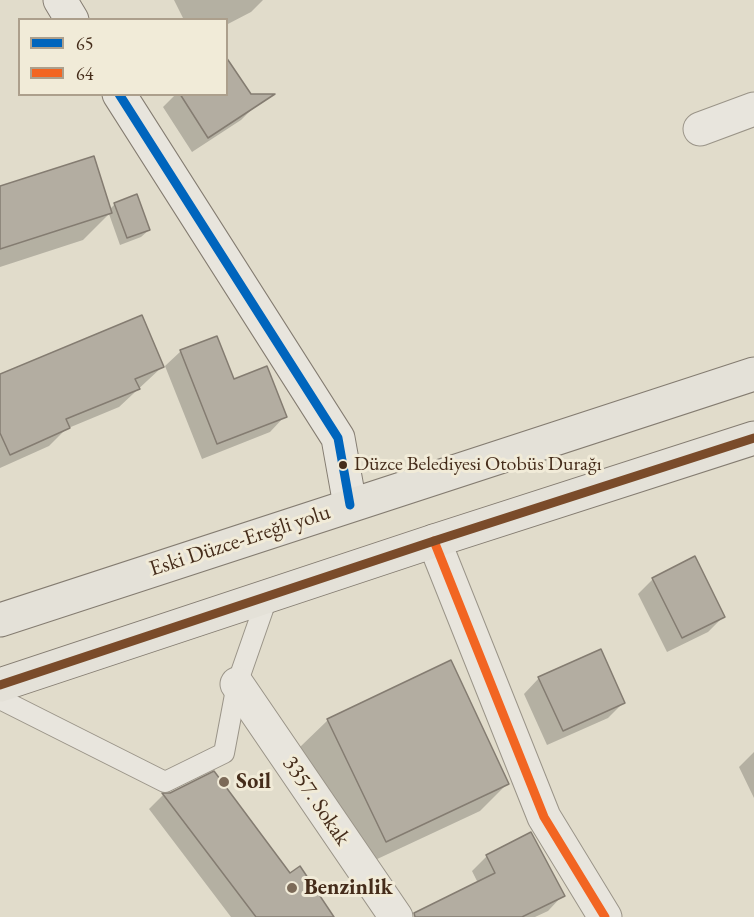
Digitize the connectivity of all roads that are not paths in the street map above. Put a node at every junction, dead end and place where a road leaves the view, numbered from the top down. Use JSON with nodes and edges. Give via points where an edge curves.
{"nodes":[{"id":1,"x":60,"y":0,"type":"edge"},
{"id":2,"x":71,"y":18,"type":"edge"},
{"id":3,"x":121,"y":96,"type":"edge"},
{"id":4,"x":754,"y":109,"type":"edge"},
{"id":5,"x":700,"y":129,"type":"dead end"},
{"id":6,"x":754,"y":374,"type":"edge"},
{"id":7,"x":754,"y":438,"type":"edge"},
{"id":8,"x":350,"y":505,"type":"junction"},
{"id":9,"x":434,"y":541,"type":"junction"},
{"id":10,"x":267,"y":598,"type":"junction"},
{"id":11,"x":0,"y":620,"type":"edge"},
{"id":12,"x":237,"y":684,"type":"junction"},
{"id":13,"x":0,"y":685,"type":"edge"},
{"id":14,"x":0,"y":699,"type":"edge"},
{"id":15,"x":396,"y":917,"type":"edge"},
{"id":16,"x":605,"y":917,"type":"edge"}],
"edges":[{"from":1,"to":2,"type":"street"},
{"from":3,"to":8,"type":"street","via":[[338,438]]},
{"from":4,"to":5,"type":"street"},
{"from":6,"to":8,"type":"main road","name":"Eski Düzce-Ereğli yolu"},
{"from":7,"to":9,"type":"main road"},
{"from":8,"to":11,"type":"main road","name":"Eski Düzce-Ereğli yolu"},
{"from":9,"to":10,"type":"main road"},
{"from":9,"to":16,"type":"street","via":[[544,818]]},
{"from":10,"to":12,"type":"lane"},
{"from":10,"to":13,"type":"main road"},
{"from":12,"to":14,"type":"lane","via":[[224,753],[165,782]]},
{"from":12,"to":15,"type":"street","name":"3357. Sokak"}]}
